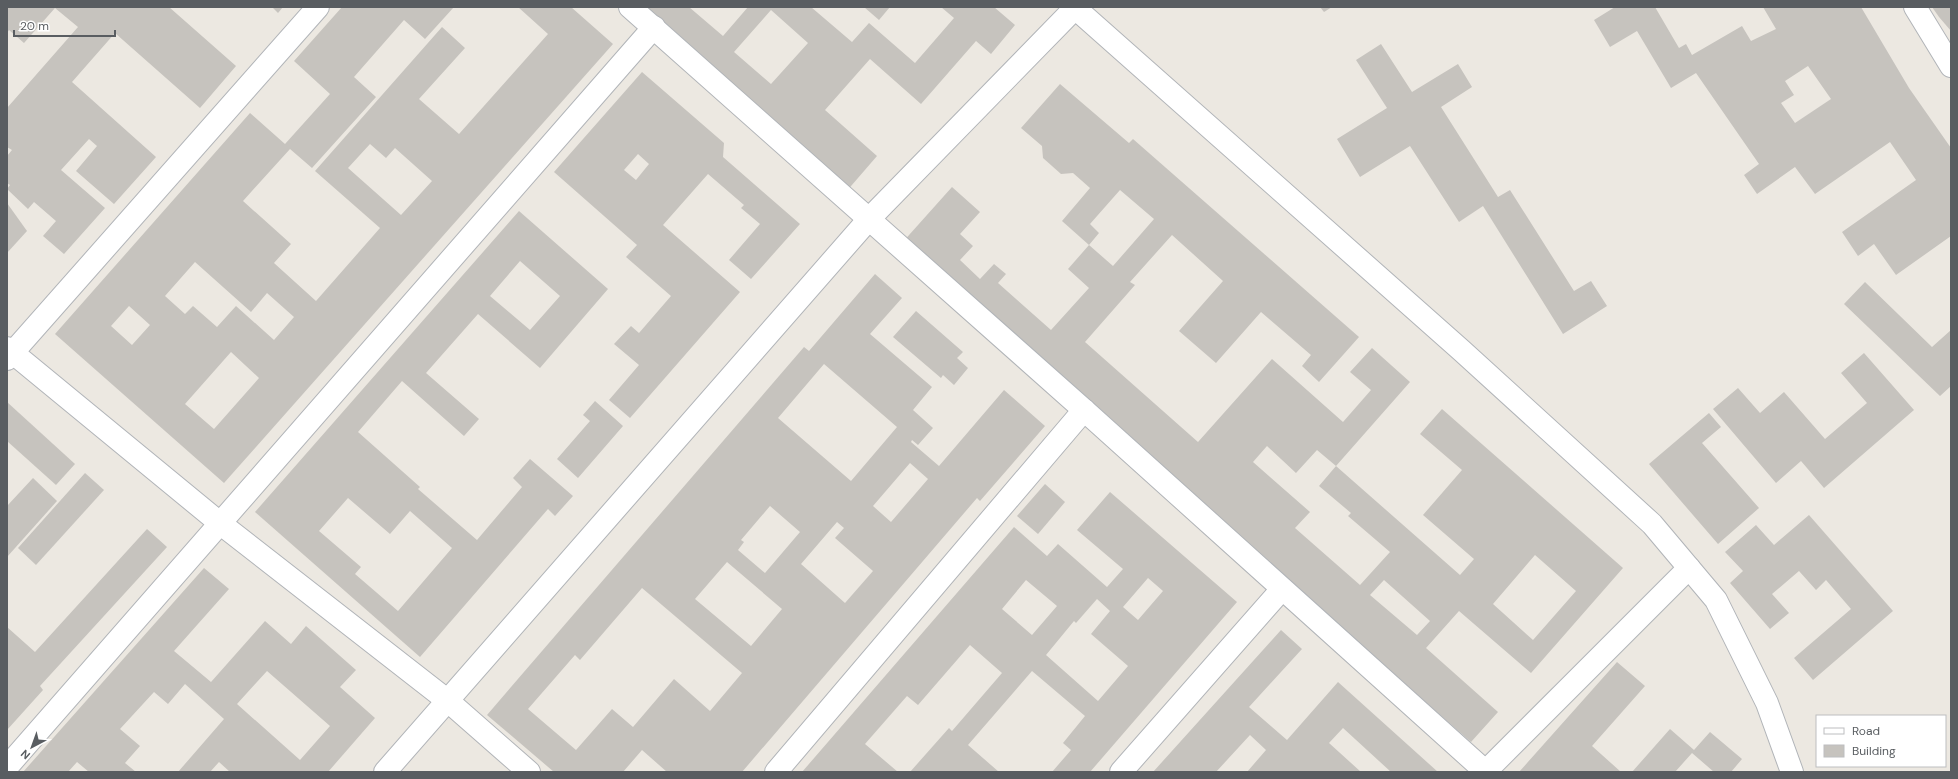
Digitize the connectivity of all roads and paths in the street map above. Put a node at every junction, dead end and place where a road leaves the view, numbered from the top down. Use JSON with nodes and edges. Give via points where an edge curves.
{"nodes":[{"id":1,"x":318,"y":7,"type":"edge"},
{"id":2,"x":630,"y":7,"type":"edge"},
{"id":3,"x":1074,"y":7,"type":"edge"},
{"id":4,"x":1915,"y":7,"type":"edge"},
{"id":5,"x":654,"y":27,"type":"junction"},
{"id":6,"x":1951,"y":66,"type":"edge"},
{"id":7,"x":869,"y":219,"type":"junction"},
{"id":8,"x":9,"y":354,"type":"edge"},
{"id":9,"x":1084,"y":410,"type":"junction"},
{"id":10,"x":221,"y":524,"type":"junction"},
{"id":11,"x":1689,"y":568,"type":"junction"},
{"id":12,"x":1282,"y":589,"type":"junction"},
{"id":13,"x":448,"y":701,"type":"junction"},
{"id":14,"x":7,"y":766,"type":"edge"},
{"id":15,"x":385,"y":772,"type":"edge"},
{"id":16,"x":529,"y":772,"type":"edge"},
{"id":17,"x":776,"y":772,"type":"edge"},
{"id":18,"x":1121,"y":772,"type":"edge"},
{"id":19,"x":1486,"y":772,"type":"edge"},
{"id":20,"x":1792,"y":772,"type":"edge"}],
"edges":[{"from":1,"to":8,"type":"street"},
{"from":2,"to":5,"type":"street"},
{"from":3,"to":7,"type":"street"},
{"from":3,"to":11,"type":"street","via":[[1455,345],[1652,524]]},
{"from":4,"to":6,"type":"street"},
{"from":5,"to":7,"type":"street"},
{"from":5,"to":10,"type":"street"},
{"from":7,"to":9,"type":"street"},
{"from":7,"to":13,"type":"street"},
{"from":8,"to":10,"type":"street"},
{"from":9,"to":12,"type":"street"},
{"from":9,"to":17,"type":"street"},
{"from":10,"to":13,"type":"street"},
{"from":10,"to":14,"type":"street"},
{"from":11,"to":19,"type":"street"},
{"from":11,"to":20,"type":"street","via":[[1716,600],[1767,703]]},
{"from":12,"to":18,"type":"street"},
{"from":12,"to":19,"type":"street"},
{"from":13,"to":15,"type":"street"},
{"from":13,"to":16,"type":"street"}]}
